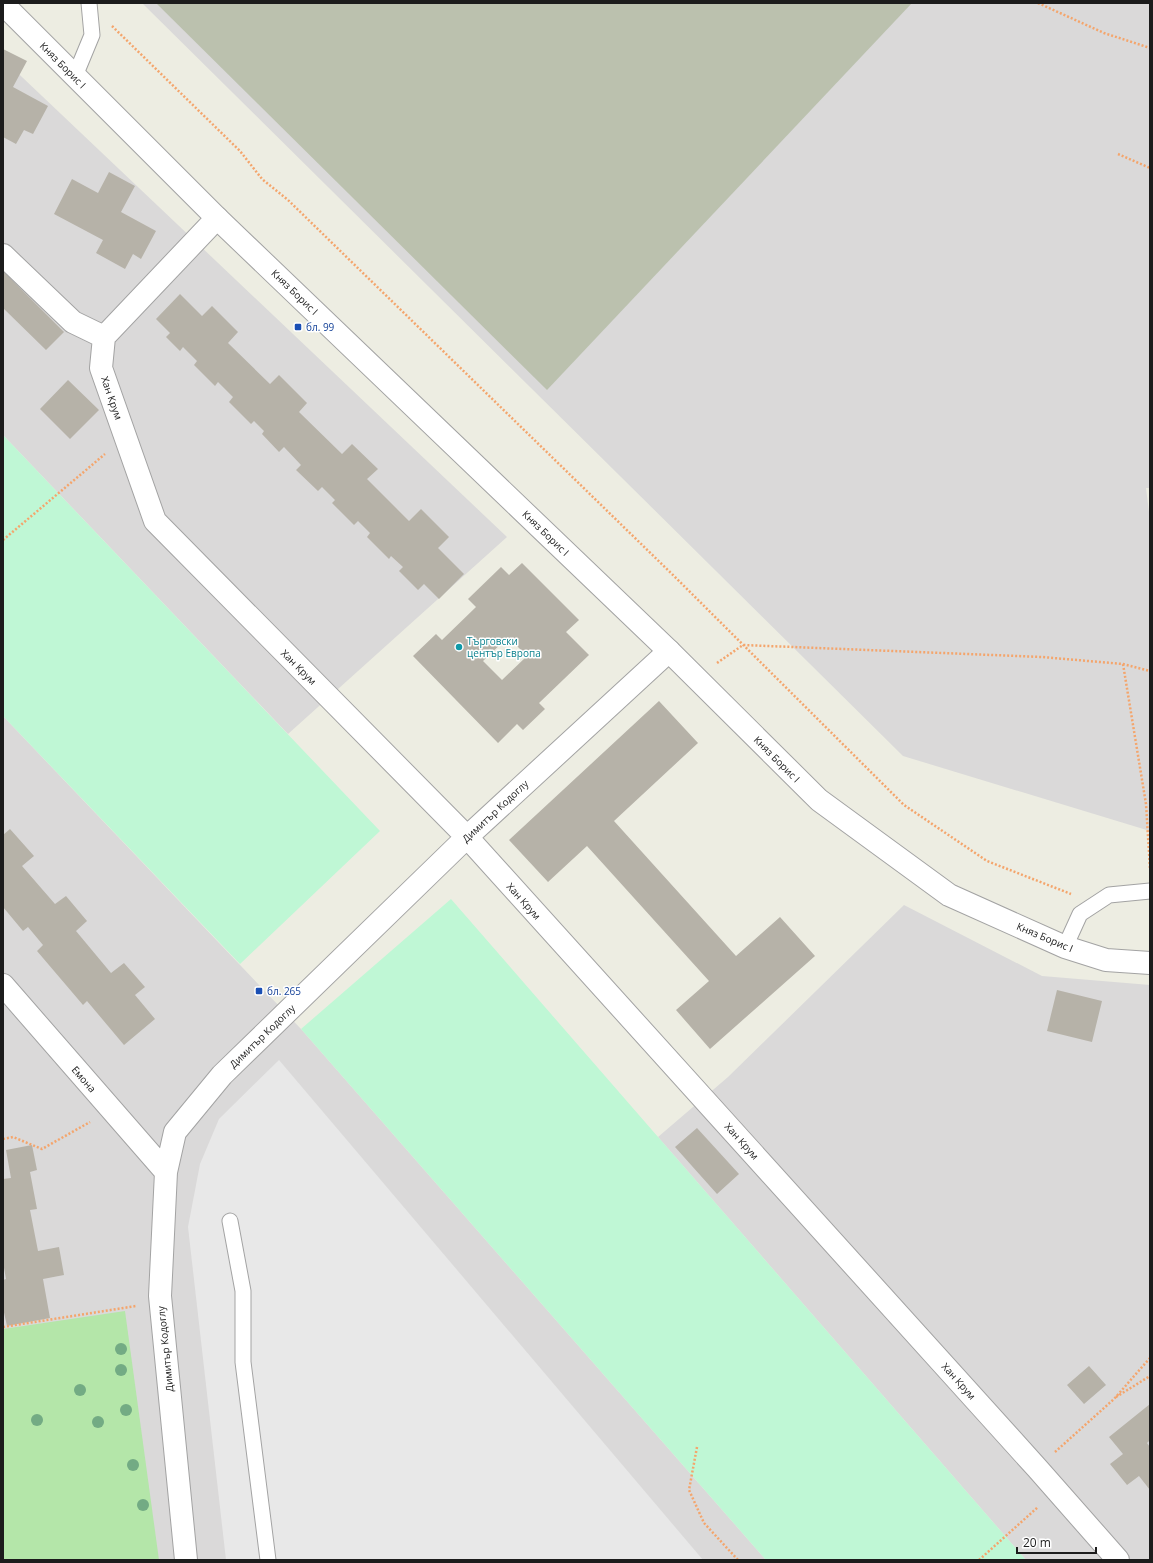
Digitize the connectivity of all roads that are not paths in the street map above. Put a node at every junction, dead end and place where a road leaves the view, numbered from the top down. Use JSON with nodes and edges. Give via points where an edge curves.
{"nodes":[{"id":1,"x":3,"y":4,"type":"edge"},
{"id":2,"x":89,"y":4,"type":"edge"},
{"id":3,"x":75,"y":76,"type":"junction"},
{"id":4,"x":217,"y":218,"type":"junction"},
{"id":5,"x":3,"y":254,"type":"edge"},
{"id":6,"x":104,"y":337,"type":"junction"},
{"id":7,"x":669,"y":651,"type":"junction"},
{"id":8,"x":467,"y":837,"type":"junction"},
{"id":9,"x":1150,"y":891,"type":"edge"},
{"id":10,"x":1065,"y":947,"type":"junction"},
{"id":11,"x":1150,"y":962,"type":"edge"},
{"id":12,"x":3,"y":985,"type":"edge"},
{"id":13,"x":166,"y":1172,"type":"junction"},
{"id":14,"x":230,"y":1220,"type":"dead end"},
{"id":15,"x":186,"y":1560,"type":"edge"},
{"id":16,"x":268,"y":1560,"type":"edge"},
{"id":17,"x":1118,"y":1560,"type":"edge"}],
"edges":[{"from":1,"to":3,"type":"street","name":"Княз Борис I"},
{"from":2,"to":3,"type":"lane","via":[[92,35]]},
{"from":3,"to":4,"type":"street","name":"Княз Борис I"},
{"from":4,"to":6,"type":"street"},
{"from":4,"to":7,"type":"street","name":"Княз Борис I"},
{"from":5,"to":6,"type":"street","via":[[73,322]]},
{"from":6,"to":8,"type":"street","name":"Хан Крум","via":[[101,368],[155,521]]},
{"from":7,"to":8,"type":"street","name":"Димитър Кодоглу"},
{"from":7,"to":10,"type":"street","name":"Княз Борис I","via":[[819,800],[949,895]]},
{"from":8,"to":13,"type":"street","name":"Димитър Кодоглу","via":[[222,1075],[176,1132]]},
{"from":8,"to":17,"type":"street","name":"Хан Крум"},
{"from":9,"to":10,"type":"lane","via":[[1109,895],[1080,914]]},
{"from":10,"to":11,"type":"street","name":"Княз Борис I","via":[[1106,960]]},
{"from":12,"to":13,"type":"street","name":"Емона"},
{"from":13,"to":15,"type":"street","name":"Димитър Кодоглу","via":[[160,1302]]},
{"from":14,"to":16,"type":"lane","via":[[243,1291],[243,1362]]}]}
